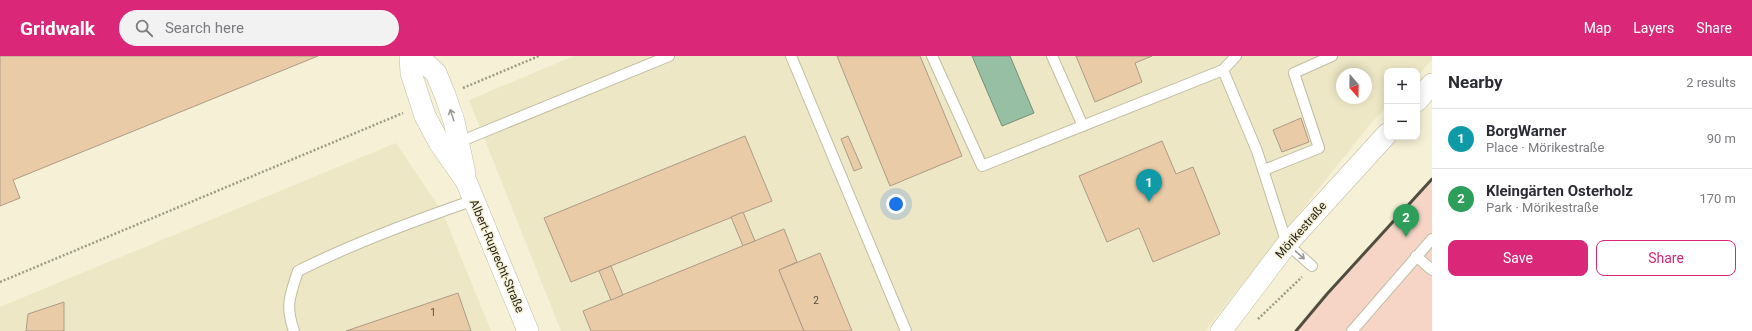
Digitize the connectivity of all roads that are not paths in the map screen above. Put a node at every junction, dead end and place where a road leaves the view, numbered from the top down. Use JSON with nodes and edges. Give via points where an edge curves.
{"nodes":[{"id":1,"x":410,"y":56,"type":"edge"},
{"id":2,"x":414,"y":56,"type":"edge"},
{"id":3,"x":669,"y":56,"type":"edge"},
{"id":4,"x":791,"y":56,"type":"edge"},
{"id":5,"x":932,"y":56,"type":"edge"},
{"id":6,"x":1052,"y":56,"type":"edge"},
{"id":7,"x":1236,"y":56,"type":"edge"},
{"id":8,"x":1332,"y":56,"type":"edge"},
{"id":9,"x":1223,"y":70,"type":"junction"},
{"id":10,"x":1432,"y":84,"type":"edge"},
{"id":11,"x":1420,"y":98,"type":"edge"},
{"id":12,"x":1083,"y":126,"type":"junction"},
{"id":13,"x":1384,"y":137,"type":"edge"},
{"id":14,"x":459,"y":142,"type":"junction"},
{"id":15,"x":1264,"y":170,"type":"junction"},
{"id":16,"x":466,"y":180,"type":"junction"},
{"id":17,"x":474,"y":200,"type":"junction"},
{"id":18,"x":1432,"y":238,"type":"edge"},
{"id":19,"x":1287,"y":244,"type":"junction"},
{"id":20,"x":1416,"y":256,"type":"junction"},
{"id":21,"x":1312,"y":266,"type":"dead end"},
{"id":22,"x":1432,"y":270,"type":"edge"},
{"id":23,"x":294,"y":331,"type":"edge"},
{"id":24,"x":528,"y":331,"type":"edge"},
{"id":25,"x":906,"y":331,"type":"edge"},
{"id":26,"x":1221,"y":331,"type":"edge"},
{"id":27,"x":1352,"y":331,"type":"edge"}],
"edges":[{"from":1,"to":16,"type":"street","via":[[411,72],[424,116]]},
{"from":14,"to":2,"type":"street","one_way":true,"via":[[436,74]]},
{"from":3,"to":14,"type":"lane"},
{"from":4,"to":25,"type":"lane"},
{"from":5,"to":12,"type":"lane","via":[[982,166]]},
{"from":6,"to":12,"type":"lane"},
{"from":7,"to":9,"type":"lane"},
{"from":8,"to":15,"type":"lane","via":[[1294,73],[1319,148]]},
{"from":9,"to":12,"type":"lane"},
{"from":9,"to":15,"type":"lane"},
{"from":10,"to":11,"type":"street"},
{"from":13,"to":19,"type":"street","name":"Mörikestraße"},
{"from":14,"to":16,"type":"street"},
{"from":15,"to":19,"type":"lane"},
{"from":16,"to":17,"type":"street","name":"Albert-Ruprecht-Straße"},
{"from":17,"to":23,"type":"lane","via":[[419,219],[298,271],[288,300],[290,322]]},
{"from":17,"to":24,"type":"street","name":"Albert-Ruprecht-Straße"},
{"from":18,"to":20,"type":"lane"},
{"from":19,"to":21,"type":"lane","one_way":true},
{"from":19,"to":26,"type":"street","name":"Mörikestraße"},
{"from":20,"to":22,"type":"lane"},
{"from":20,"to":27,"type":"lane"}]}
